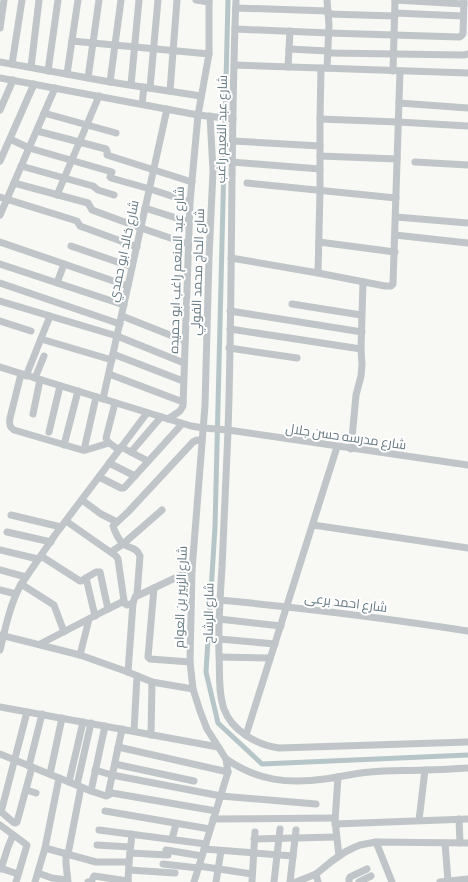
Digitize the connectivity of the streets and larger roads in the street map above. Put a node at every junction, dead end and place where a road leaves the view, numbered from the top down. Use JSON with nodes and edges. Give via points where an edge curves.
{"nodes":[{"id":1,"x":4,"y":0,"type":"edge"},
{"id":2,"x":22,"y":0,"type":"edge"},
{"id":3,"x":39,"y":0,"type":"edge"},
{"id":4,"x":58,"y":0,"type":"edge"},
{"id":5,"x":78,"y":0,"type":"edge"},
{"id":6,"x":98,"y":0,"type":"edge"},
{"id":7,"x":121,"y":0,"type":"edge"},
{"id":8,"x":139,"y":0,"type":"edge"},
{"id":9,"x":158,"y":0,"type":"edge"},
{"id":10,"x":177,"y":0,"type":"edge"},
{"id":11,"x":196,"y":0,"type":"edge"},
{"id":12,"x":327,"y":0,"type":"edge"},
{"id":13,"x":395,"y":0,"type":"edge"},
{"id":14,"x":209,"y":1,"type":"edge"},
{"id":15,"x":464,"y":2,"type":"edge"},
{"id":16,"x":236,"y":4,"type":"edge"},
{"id":17,"x":328,"y":12,"type":"junction"},
{"id":18,"x":395,"y":14,"type":"junction"},
{"id":19,"x":463,"y":16,"type":"junction"},
{"id":20,"x":0,"y":28,"type":"edge"},
{"id":21,"x":235,"y":28,"type":"junction"},
{"id":22,"x":290,"y":31,"type":"junction"},
{"id":23,"x":329,"y":33,"type":"junction"},
{"id":24,"x":394,"y":34,"type":"junction"},
{"id":25,"x":72,"y":41,"type":"junction"},
{"id":26,"x":93,"y":44,"type":"junction"},
{"id":27,"x":115,"y":46,"type":"junction"},
{"id":28,"x":134,"y":47,"type":"junction"},
{"id":29,"x":154,"y":49,"type":"junction"},
{"id":30,"x":289,"y":49,"type":"junction"},
{"id":31,"x":173,"y":50,"type":"junction"},
{"id":32,"x":328,"y":52,"type":"junction"},
{"id":33,"x":209,"y":54,"type":"junction"},
{"id":34,"x":393,"y":54,"type":"junction"},
{"id":35,"x":468,"y":54,"type":"edge"},
{"id":36,"x":0,"y":62,"type":"edge"},
{"id":37,"x":12,"y":64,"type":"junction"},
{"id":38,"x":234,"y":65,"type":"junction"},
{"id":39,"x":30,"y":67,"type":"junction"},
{"id":40,"x":288,"y":67,"type":"junction"},
{"id":41,"x":324,"y":68,"type":"junction"},
{"id":42,"x":48,"y":71,"type":"junction"},
{"id":43,"x":396,"y":71,"type":"junction"},
{"id":44,"x":468,"y":73,"type":"edge"},
{"id":45,"x":67,"y":74,"type":"junction"},
{"id":46,"x":0,"y":78,"type":"edge"},
{"id":47,"x":88,"y":78,"type":"junction"},
{"id":48,"x":13,"y":80,"type":"junction"},
{"id":49,"x":110,"y":82,"type":"junction"},
{"id":50,"x":34,"y":84,"type":"junction"},
{"id":51,"x":130,"y":85,"type":"junction"},
{"id":52,"x":55,"y":88,"type":"junction"},
{"id":53,"x":147,"y":88,"type":"junction"},
{"id":54,"x":170,"y":91,"type":"junction"},
{"id":55,"x":99,"y":96,"type":"junction"},
{"id":56,"x":201,"y":96,"type":"junction"},
{"id":57,"x":399,"y":103,"type":"junction"},
{"id":58,"x":142,"y":104,"type":"junction"},
{"id":59,"x":468,"y":108,"type":"edge"},
{"id":60,"x":167,"y":109,"type":"junction"},
{"id":61,"x":0,"y":110,"type":"edge"},
{"id":62,"x":44,"y":113,"type":"junction"},
{"id":63,"x":198,"y":115,"type":"junction"},
{"id":64,"x":212,"y":116,"type":"junction"},
{"id":65,"x":230,"y":118,"type":"junction"},
{"id":66,"x":320,"y":119,"type":"junction"},
{"id":67,"x":398,"y":122,"type":"junction"},
{"id":68,"x":86,"y":125,"type":"junction"},
{"id":69,"x":468,"y":126,"type":"edge"},
{"id":70,"x":36,"y":131,"type":"junction"},
{"id":71,"x":116,"y":133,"type":"dead end"},
{"id":72,"x":10,"y":139,"type":"junction"},
{"id":73,"x":233,"y":141,"type":"junction"},
{"id":74,"x":79,"y":142,"type":"junction"},
{"id":75,"x":320,"y":146,"type":"junction"},
{"id":76,"x":29,"y":148,"type":"junction"},
{"id":77,"x":320,"y":156,"type":"junction"},
{"id":78,"x":118,"y":159,"type":"junction"},
{"id":79,"x":397,"y":159,"type":"junction"},
{"id":80,"x":71,"y":160,"type":"junction"},
{"id":81,"x":0,"y":161,"type":"edge"},
{"id":82,"x":232,"y":162,"type":"junction"},
{"id":83,"x":415,"y":162,"type":"dead end"},
{"id":84,"x":468,"y":165,"type":"edge"},
{"id":85,"x":21,"y":166,"type":"junction"},
{"id":86,"x":320,"y":169,"type":"junction"},
{"id":87,"x":154,"y":170,"type":"junction"},
{"id":88,"x":112,"y":172,"type":"junction"},
{"id":89,"x":64,"y":178,"type":"junction"},
{"id":90,"x":192,"y":182,"type":"junction"},
{"id":91,"x":14,"y":183,"type":"junction"},
{"id":92,"x":247,"y":183,"type":"dead end"},
{"id":93,"x":150,"y":188,"type":"junction"},
{"id":94,"x":320,"y":191,"type":"junction"},
{"id":95,"x":56,"y":195,"type":"junction"},
{"id":96,"x":114,"y":195,"type":"dead end"},
{"id":97,"x":396,"y":198,"type":"junction"},
{"id":98,"x":3,"y":199,"type":"edge"},
{"id":99,"x":190,"y":202,"type":"junction"},
{"id":100,"x":145,"y":208,"type":"junction"},
{"id":101,"x":0,"y":214,"type":"edge"},
{"id":102,"x":396,"y":217,"type":"junction"},
{"id":103,"x":189,"y":222,"type":"junction"},
{"id":104,"x":468,"y":223,"type":"edge"},
{"id":105,"x":141,"y":228,"type":"junction"},
{"id":106,"x":395,"y":235,"type":"junction"},
{"id":107,"x":0,"y":242,"type":"edge"},
{"id":108,"x":319,"y":242,"type":"junction"},
{"id":109,"x":468,"y":242,"type":"edge"},
{"id":110,"x":188,"y":244,"type":"junction"},
{"id":111,"x":71,"y":246,"type":"dead end"},
{"id":112,"x":137,"y":247,"type":"junction"},
{"id":113,"x":395,"y":252,"type":"junction"},
{"id":114,"x":231,"y":258,"type":"junction"},
{"id":115,"x":0,"y":264,"type":"edge"},
{"id":116,"x":64,"y":264,"type":"junction"},
{"id":117,"x":132,"y":267,"type":"junction"},
{"id":118,"x":318,"y":273,"type":"junction"},
{"id":119,"x":362,"y":282,"type":"junction"},
{"id":120,"x":0,"y":283,"type":"edge"},
{"id":121,"x":57,"y":283,"type":"junction"},
{"id":122,"x":128,"y":286,"type":"junction"},
{"id":123,"x":0,"y":301,"type":"edge"},
{"id":124,"x":292,"y":304,"type":"dead end"},
{"id":125,"x":124,"y":305,"type":"junction"},
{"id":126,"x":230,"y":311,"type":"junction"},
{"id":127,"x":361,"y":315,"type":"junction"},
{"id":128,"x":50,"y":316,"type":"junction"},
{"id":129,"x":122,"y":316,"type":"junction"},
{"id":130,"x":0,"y":321,"type":"edge"},
{"id":131,"x":120,"y":324,"type":"junction"},
{"id":132,"x":230,"y":329,"type":"junction"},
{"id":133,"x":31,"y":331,"type":"dead end"},
{"id":134,"x":362,"y":332,"type":"junction"},
{"id":135,"x":117,"y":336,"type":"junction"},
{"id":136,"x":41,"y":339,"type":"junction"},
{"id":137,"x":185,"y":341,"type":"junction"},
{"id":138,"x":230,"y":348,"type":"junction"},
{"id":139,"x":361,"y":349,"type":"junction"},
{"id":140,"x":44,"y":356,"type":"dead end"},
{"id":141,"x":112,"y":357,"type":"junction"},
{"id":142,"x":297,"y":358,"type":"dead end"},
{"id":143,"x":184,"y":363,"type":"junction"},
{"id":144,"x":0,"y":367,"type":"edge"},
{"id":145,"x":109,"y":374,"type":"junction"},
{"id":146,"x":24,"y":375,"type":"junction"},
{"id":147,"x":38,"y":379,"type":"junction"},
{"id":148,"x":183,"y":381,"type":"junction"},
{"id":149,"x":60,"y":386,"type":"junction"},
{"id":150,"x":78,"y":391,"type":"junction"},
{"id":151,"x":100,"y":398,"type":"junction"},
{"id":152,"x":183,"y":402,"type":"junction"},
{"id":153,"x":115,"y":403,"type":"junction"},
{"id":154,"x":147,"y":412,"type":"junction"},
{"id":155,"x":33,"y":414,"type":"dead end"},
{"id":156,"x":165,"y":418,"type":"junction"},
{"id":157,"x":182,"y":424,"type":"junction"},
{"id":158,"x":204,"y":428,"type":"junction"},
{"id":159,"x":224,"y":430,"type":"junction"},
{"id":160,"x":49,"y":432,"type":"dead end"},
{"id":161,"x":202,"y":441,"type":"junction"},
{"id":162,"x":109,"y":443,"type":"junction"},
{"id":163,"x":64,"y":445,"type":"junction"},
{"id":164,"x":337,"y":447,"type":"junction"},
{"id":165,"x":120,"y":449,"type":"junction"},
{"id":166,"x":351,"y":449,"type":"junction"},
{"id":167,"x":84,"y":450,"type":"junction"},
{"id":168,"x":131,"y":452,"type":"junction"},
{"id":169,"x":148,"y":461,"type":"junction"},
{"id":170,"x":110,"y":463,"type":"junction"},
{"id":171,"x":468,"y":465,"type":"edge"},
{"id":172,"x":135,"y":476,"type":"junction"},
{"id":173,"x":99,"y":477,"type":"junction"},
{"id":174,"x":82,"y":500,"type":"junction"},
{"id":175,"x":162,"y":510,"type":"dead end"},
{"id":176,"x":11,"y":515,"type":"dead end"},
{"id":177,"x":66,"y":520,"type":"junction"},
{"id":178,"x":117,"y":522,"type":"junction"},
{"id":179,"x":312,"y":525,"type":"junction"},
{"id":180,"x":61,"y":527,"type":"junction"},
{"id":181,"x":7,"y":532,"type":"dead end"},
{"id":182,"x":51,"y":542,"type":"junction"},
{"id":183,"x":123,"y":544,"type":"junction"},
{"id":184,"x":468,"y":548,"type":"edge"},
{"id":185,"x":0,"y":550,"type":"edge"},
{"id":186,"x":111,"y":552,"type":"junction"},
{"id":187,"x":40,"y":558,"type":"junction"},
{"id":188,"x":0,"y":570,"type":"edge"},
{"id":189,"x":192,"y":570,"type":"junction"},
{"id":190,"x":26,"y":577,"type":"junction"},
{"id":191,"x":86,"y":578,"type":"junction"},
{"id":192,"x":21,"y":584,"type":"junction"},
{"id":193,"x":154,"y":588,"type":"junction"},
{"id":194,"x":0,"y":590,"type":"edge"},
{"id":195,"x":16,"y":594,"type":"junction"},
{"id":196,"x":137,"y":595,"type":"junction"},
{"id":197,"x":220,"y":600,"type":"junction"},
{"id":198,"x":124,"y":601,"type":"junction"},
{"id":199,"x":133,"y":604,"type":"junction"},
{"id":200,"x":286,"y":607,"type":"junction"},
{"id":201,"x":108,"y":609,"type":"junction"},
{"id":202,"x":92,"y":618,"type":"junction"},
{"id":203,"x":219,"y":619,"type":"junction"},
{"id":204,"x":281,"y":626,"type":"junction"},
{"id":205,"x":468,"y":631,"type":"edge"},
{"id":206,"x":64,"y":632,"type":"junction"},
{"id":207,"x":2,"y":635,"type":"edge"},
{"id":208,"x":219,"y":639,"type":"junction"},
{"id":209,"x":40,"y":644,"type":"junction"},
{"id":210,"x":275,"y":644,"type":"junction"},
{"id":211,"x":0,"y":650,"type":"edge"},
{"id":212,"x":80,"y":655,"type":"junction"},
{"id":213,"x":220,"y":657,"type":"junction"},
{"id":214,"x":270,"y":658,"type":"junction"},
{"id":215,"x":190,"y":662,"type":"junction"},
{"id":216,"x":128,"y":672,"type":"junction"},
{"id":217,"x":137,"y":676,"type":"junction"},
{"id":218,"x":152,"y":682,"type":"junction"},
{"id":219,"x":193,"y":689,"type":"junction"},
{"id":220,"x":0,"y":707,"type":"edge"},
{"id":221,"x":27,"y":712,"type":"junction"},
{"id":222,"x":42,"y":714,"type":"junction"},
{"id":223,"x":62,"y":718,"type":"junction"},
{"id":224,"x":83,"y":722,"type":"junction"},
{"id":225,"x":91,"y":724,"type":"junction"},
{"id":226,"x":105,"y":726,"type":"junction"},
{"id":227,"x":122,"y":729,"type":"junction"},
{"id":228,"x":134,"y":731,"type":"junction"},
{"id":229,"x":152,"y":734,"type":"junction"},
{"id":230,"x":246,"y":735,"type":"junction"},
{"id":231,"x":468,"y":742,"type":"edge"},
{"id":232,"x":118,"y":747,"type":"junction"},
{"id":233,"x":218,"y":747,"type":"junction"},
{"id":234,"x":0,"y":754,"type":"edge"},
{"id":235,"x":226,"y":759,"type":"junction"},
{"id":236,"x":15,"y":760,"type":"junction"},
{"id":237,"x":115,"y":764,"type":"junction"},
{"id":238,"x":30,"y":766,"type":"junction"},
{"id":239,"x":468,"y":768,"type":"edge"},
{"id":240,"x":95,"y":770,"type":"junction"},
{"id":241,"x":425,"y":770,"type":"junction"},
{"id":242,"x":228,"y":772,"type":"junction"},
{"id":243,"x":50,"y":774,"type":"junction"},
{"id":244,"x":112,"y":775,"type":"junction"},
{"id":245,"x":338,"y":777,"type":"junction"},
{"id":246,"x":59,"y":778,"type":"junction"},
{"id":247,"x":194,"y":781,"type":"dead end"},
{"id":248,"x":69,"y":782,"type":"junction"},
{"id":249,"x":79,"y":786,"type":"junction"},
{"id":250,"x":26,"y":790,"type":"junction"},
{"id":251,"x":91,"y":791,"type":"junction"},
{"id":252,"x":36,"y":793,"type":"dead end"},
{"id":253,"x":108,"y":795,"type":"junction"},
{"id":254,"x":221,"y":796,"type":"junction"},
{"id":255,"x":316,"y":804,"type":"dead end"},
{"id":256,"x":104,"y":811,"type":"dead end"},
{"id":257,"x":216,"y":811,"type":"junction"},
{"id":258,"x":1,"y":812,"type":"edge"},
{"id":259,"x":213,"y":819,"type":"junction"},
{"id":260,"x":468,"y":819,"type":"edge"},
{"id":261,"x":419,"y":820,"type":"junction"},
{"id":262,"x":459,"y":820,"type":"junction"},
{"id":263,"x":335,"y":821,"type":"junction"},
{"id":264,"x":176,"y":824,"type":"junction"},
{"id":265,"x":0,"y":825,"type":"edge"},
{"id":266,"x":280,"y":829,"type":"dead end"},
{"id":267,"x":99,"y":830,"type":"dead end"},
{"id":268,"x":210,"y":830,"type":"junction"},
{"id":269,"x":296,"y":830,"type":"dead end"},
{"id":270,"x":132,"y":834,"type":"junction"},
{"id":271,"x":13,"y":835,"type":"junction"},
{"id":272,"x":336,"y":837,"type":"junction"},
{"id":273,"x":279,"y":838,"type":"junction"},
{"id":274,"x":295,"y":838,"type":"junction"},
{"id":275,"x":172,"y":839,"type":"junction"},
{"id":276,"x":376,"y":842,"type":"junction"},
{"id":277,"x":445,"y":842,"type":"junction"},
{"id":278,"x":460,"y":843,"type":"junction"},
{"id":279,"x":468,"y":843,"type":"edge"},
{"id":280,"x":98,"y":845,"type":"dead end"},
{"id":281,"x":45,"y":848,"type":"junction"},
{"id":282,"x":130,"y":850,"type":"junction"},
{"id":283,"x":204,"y":850,"type":"junction"},
{"id":284,"x":221,"y":851,"type":"junction"},
{"id":285,"x":253,"y":853,"type":"junction"},
{"id":286,"x":67,"y":854,"type":"junction"},
{"id":287,"x":277,"y":855,"type":"junction"},
{"id":288,"x":293,"y":856,"type":"junction"},
{"id":289,"x":339,"y":856,"type":"junction"},
{"id":290,"x":129,"y":862,"type":"junction"},
{"id":291,"x":163,"y":864,"type":"dead end"},
{"id":292,"x":199,"y":867,"type":"junction"},
{"id":293,"x":1,"y":869,"type":"edge"},
{"id":294,"x":218,"y":869,"type":"junction"},
{"id":295,"x":367,"y":869,"type":"dead end"},
{"id":296,"x":128,"y":870,"type":"junction"},
{"id":297,"x":462,"y":871,"type":"dead end"},
{"id":298,"x":38,"y":873,"type":"junction"},
{"id":299,"x":175,"y":873,"type":"dead end"},
{"id":300,"x":18,"y":874,"type":"junction"},
{"id":301,"x":252,"y":874,"type":"junction"},
{"id":302,"x":316,"y":874,"type":"junction"},
{"id":303,"x":371,"y":876,"type":"dead end"},
{"id":304,"x":465,"y":879,"type":"edge"},
{"id":305,"x":67,"y":881,"type":"edge"},
{"id":306,"x":128,"y":881,"type":"edge"},
{"id":307,"x":448,"y":881,"type":"junction"},
{"id":308,"x":16,"y":882,"type":"edge"},
{"id":309,"x":35,"y":882,"type":"edge"},
{"id":310,"x":88,"y":882,"type":"edge"},
{"id":311,"x":194,"y":882,"type":"edge"},
{"id":312,"x":216,"y":882,"type":"edge"},
{"id":313,"x":252,"y":882,"type":"edge"},
{"id":314,"x":274,"y":882,"type":"edge"},
{"id":315,"x":290,"y":882,"type":"edge"},
{"id":316,"x":296,"y":882,"type":"edge"},
{"id":317,"x":318,"y":882,"type":"edge"},
{"id":318,"x":349,"y":882,"type":"edge"},
{"id":319,"x":359,"y":882,"type":"edge"},
{"id":320,"x":392,"y":882,"type":"edge"},
{"id":321,"x":440,"y":882,"type":"edge"}],
"edges":[{"from":1,"to":20,"type":"street"},
{"from":2,"to":37,"type":"street"},
{"from":3,"to":39,"type":"street"},
{"from":4,"to":42,"type":"street"},
{"from":5,"to":25,"type":"street"},
{"from":6,"to":26,"type":"street"},
{"from":7,"to":27,"type":"street"},
{"from":8,"to":28,"type":"street"},
{"from":9,"to":29,"type":"street"},
{"from":10,"to":31,"type":"street"},
{"from":11,"to":14,"type":"street"},
{"from":12,"to":17,"type":"street"},
{"from":13,"to":15,"type":"street"},
{"from":13,"to":18,"type":"street"},
{"from":14,"to":33,"type":"street","name":"شارع عبد المنعم راغب ابو حميده"},
{"from":15,"to":19,"type":"street"},
{"from":16,"to":17,"type":"street"},
{"from":16,"to":21,"type":"street","name":"شارع عبد النعيم راغب"},
{"from":17,"to":18,"type":"street"},
{"from":17,"to":23,"type":"street"},
{"from":18,"to":19,"type":"street"},
{"from":18,"to":24,"type":"street"},
{"from":19,"to":24,"type":"street","via":[[462,35],[459,37]]},
{"from":21,"to":22,"type":"street"},
{"from":21,"to":38,"type":"street","name":"شارع عبد النعيم راغب"},
{"from":22,"to":23,"type":"street"},
{"from":22,"to":30,"type":"street"},
{"from":23,"to":24,"type":"street"},
{"from":23,"to":32,"type":"street"},
{"from":24,"to":34,"type":"street"},
{"from":25,"to":26,"type":"street"},
{"from":25,"to":45,"type":"street"},
{"from":26,"to":27,"type":"street"},
{"from":26,"to":47,"type":"street"},
{"from":27,"to":28,"type":"street"},
{"from":27,"to":49,"type":"street"},
{"from":28,"to":29,"type":"street"},
{"from":28,"to":51,"type":"street"},
{"from":29,"to":31,"type":"street"},
{"from":29,"to":53,"type":"street"},
{"from":30,"to":32,"type":"street"},
{"from":30,"to":40,"type":"street"},
{"from":31,"to":33,"type":"street"},
{"from":31,"to":54,"type":"street"},
{"from":32,"to":34,"type":"street"},
{"from":32,"to":41,"type":"street"},
{"from":33,"to":56,"type":"street","name":"شارع عبد المنعم راغب ابو حميده"},
{"from":34,"to":35,"type":"street"},
{"from":34,"to":43,"type":"street"},
{"from":36,"to":37,"type":"street"},
{"from":37,"to":39,"type":"street"},
{"from":38,"to":40,"type":"street"},
{"from":38,"to":65,"type":"street","name":"شارع عبد النعيم راغب"},
{"from":39,"to":42,"type":"street"},
{"from":40,"to":41,"type":"street"},
{"from":41,"to":43,"type":"street"},
{"from":41,"to":66,"type":"street"},
{"from":42,"to":45,"type":"street"},
{"from":43,"to":44,"type":"street"},
{"from":43,"to":57,"type":"street"},
{"from":45,"to":47,"type":"street"},
{"from":46,"to":48,"type":"street"},
{"from":47,"to":49,"type":"street"},
{"from":48,"to":50,"type":"street"},
{"from":48,"to":61,"type":"street"},
{"from":49,"to":51,"type":"street"},
{"from":50,"to":52,"type":"street"},
{"from":50,"to":72,"type":"street"},
{"from":51,"to":53,"type":"street"},
{"from":52,"to":55,"type":"street"},
{"from":52,"to":62,"type":"street"},
{"from":53,"to":54,"type":"street"},
{"from":53,"to":58,"type":"street"},
{"from":54,"to":56,"type":"street"},
{"from":55,"to":58,"type":"street"},
{"from":55,"to":68,"type":"street"},
{"from":56,"to":63,"type":"street","name":"شارع عبد المنعم راغب ابو حميده"},
{"from":57,"to":59,"type":"street"},
{"from":57,"to":67,"type":"street"},
{"from":58,"to":60,"type":"street"},
{"from":60,"to":63,"type":"street"},
{"from":60,"to":87,"type":"street","name":"شارع خالد ابو حمدي"},
{"from":62,"to":68,"type":"street"},
{"from":62,"to":70,"type":"street"},
{"from":63,"to":64,"type":"street"},
{"from":63,"to":90,"type":"street","name":"شارع عبد المنعم راغب ابو حميده"},
{"from":64,"to":65,"type":"street"},
{"from":64,"to":158,"type":"street","name":"شارع الحاج محمد الفولي","via":[[213,171]]},
{"from":65,"to":73,"type":"street","name":"شارع عبد النعيم راغب"},
{"from":66,"to":67,"type":"street"},
{"from":66,"to":75,"type":"street"},
{"from":67,"to":69,"type":"street"},
{"from":67,"to":79,"type":"street"},
{"from":68,"to":71,"type":"street"},
{"from":68,"to":74,"type":"street"},
{"from":70,"to":74,"type":"street"},
{"from":70,"to":76,"type":"street"},
{"from":72,"to":76,"type":"street"},
{"from":72,"to":81,"type":"street"},
{"from":73,"to":75,"type":"street"},
{"from":73,"to":82,"type":"street","name":"شارع عبد النعيم راغب"},
{"from":74,"to":78,"type":"street","via":[[106,150],[108,156]]},
{"from":74,"to":80,"type":"street"},
{"from":75,"to":77,"type":"street"},
{"from":76,"to":80,"type":"street"},
{"from":76,"to":85,"type":"street"},
{"from":77,"to":79,"type":"street"},
{"from":77,"to":86,"type":"street"},
{"from":78,"to":87,"type":"street"},
{"from":78,"to":88,"type":"street"},
{"from":79,"to":97,"type":"street"},
{"from":80,"to":88,"type":"street"},
{"from":80,"to":89,"type":"street"},
{"from":82,"to":86,"type":"street"},
{"from":82,"to":114,"type":"street","name":"شارع عبد النعيم راغب"},
{"from":83,"to":84,"type":"street"},
{"from":85,"to":89,"type":"street"},
{"from":85,"to":91,"type":"street"},
{"from":86,"to":94,"type":"street"},
{"from":87,"to":90,"type":"street"},
{"from":87,"to":93,"type":"street","name":"شارع خالد ابو حمدي"},
{"from":88,"to":93,"type":"street","via":[[111,178]]},
{"from":89,"to":95,"type":"street"},
{"from":89,"to":96,"type":"street"},
{"from":90,"to":99,"type":"street","name":"شارع عبد المنعم راغب ابو حميده"},
{"from":91,"to":95,"type":"street"},
{"from":91,"to":98,"type":"street"},
{"from":92,"to":94,"type":"street"},
{"from":93,"to":99,"type":"street"},
{"from":93,"to":100,"type":"street","name":"شارع خالد ابو حمدي"},
{"from":94,"to":97,"type":"street"},
{"from":94,"to":108,"type":"street"},
{"from":95,"to":105,"type":"street","via":[[88,203],[92,210]]},
{"from":97,"to":102,"type":"street"},
{"from":98,"to":101,"type":"street"},
{"from":98,"to":112,"type":"street","via":[[77,221],[79,226]]},
{"from":99,"to":103,"type":"street","name":"شارع عبد المنعم راغب ابو حميده"},
{"from":100,"to":103,"type":"street"},
{"from":100,"to":105,"type":"street","name":"شارع خالد ابو حمدي"},
{"from":102,"to":104,"type":"street"},
{"from":102,"to":106,"type":"street"},
{"from":103,"to":110,"type":"street","name":"شارع عبد المنعم راغب ابو حميده"},
{"from":105,"to":110,"type":"street"},
{"from":105,"to":112,"type":"street","name":"شارع خالد ابو حمدي"},
{"from":106,"to":109,"type":"street"},
{"from":106,"to":113,"type":"street"},
{"from":107,"to":116,"type":"street"},
{"from":108,"to":113,"type":"street"},
{"from":108,"to":118,"type":"street"},
{"from":110,"to":137,"type":"street","name":"شارع عبد المنعم راغب ابو حميده"},
{"from":111,"to":117,"type":"street"},
{"from":112,"to":117,"type":"street","name":"شارع خالد ابو حمدي"},
{"from":113,"to":119,"type":"street","via":[[394,280],[391,286]]},
{"from":114,"to":118,"type":"street"},
{"from":114,"to":126,"type":"street","name":"شارع الرشاح"},
{"from":115,"to":121,"type":"street"},
{"from":116,"to":121,"type":"street"},
{"from":116,"to":122,"type":"street"},
{"from":117,"to":122,"type":"street","name":"شارع خالد ابو حمدي"},
{"from":118,"to":119,"type":"street"},
{"from":119,"to":127,"type":"street"},
{"from":120,"to":131,"type":"street"},
{"from":121,"to":125,"type":"street"},
{"from":122,"to":125,"type":"street","name":"شارع خالد ابو حمدي"},
{"from":123,"to":128,"type":"street"},
{"from":124,"to":127,"type":"street"},
{"from":125,"to":129,"type":"street","name":"شارع خالد ابو حمدي"},
{"from":126,"to":132,"type":"street","name":"شارع الرشاح"},
{"from":126,"to":134,"type":"street"},
{"from":127,"to":134,"type":"street"},
{"from":128,"to":135,"type":"street"},
{"from":128,"to":136,"type":"street"},
{"from":129,"to":131,"type":"street","name":"شارع خالد ابو حمدي"},
{"from":129,"to":137,"type":"street"},
{"from":130,"to":133,"type":"street"},
{"from":131,"to":135,"type":"street","name":"شارع خالد ابو حمدي"},
{"from":132,"to":138,"type":"street","name":"شارع الرشاح"},
{"from":132,"to":139,"type":"street"},
{"from":134,"to":139,"type":"street"},
{"from":135,"to":141,"type":"street","name":"شارع خالد ابو حمدي"},
{"from":135,"to":143,"type":"street"},
{"from":136,"to":141,"type":"street"},
{"from":136,"to":146,"type":"street"},
{"from":137,"to":143,"type":"street","name":"شارع عبد المنعم راغب ابو حميده"},
{"from":138,"to":142,"type":"street"},
{"from":138,"to":159,"type":"street","name":"شارع الرشاح"},
{"from":139,"to":166,"type":"street","via":[[361,376],[356,395]]},
{"from":140,"to":147,"type":"street"},
{"from":141,"to":145,"type":"street","name":"شارع خالد ابو حمدي"},
{"from":141,"to":148,"type":"street"},
{"from":143,"to":148,"type":"street","name":"شارع عبد المنعم راغب ابو حميده"},
{"from":144,"to":146,"type":"street","name":"شارع مدرسه حسن جلال"},
{"from":145,"to":151,"type":"street","name":"شارع خالد ابو حمدي"},
{"from":145,"to":152,"type":"street"},
{"from":146,"to":147,"type":"street","name":"شارع مدرسه حسن جلال"},
{"from":146,"to":163,"type":"street","via":[[10,418],[11,428]]},
{"from":147,"to":149,"type":"street","name":"شارع مدرسه حسن جلال"},
{"from":147,"to":155,"type":"street"},
{"from":148,"to":152,"type":"street","name":"شارع عبد المنعم راغب ابو حميده"},
{"from":149,"to":150,"type":"street","name":"شارع مدرسه حسن جلال"},
{"from":149,"to":160,"type":"street"},
{"from":150,"to":151,"type":"street","name":"شارع مدرسه حسن جلال"},
{"from":150,"to":163,"type":"street"},
{"from":151,"to":153,"type":"street","name":"شارع مدرسه حسن جلال"},
{"from":151,"to":167,"type":"street","name":"شارع خالد ابو حمدي"},
{"from":152,"to":156,"type":"street","via":[[182,409]]},
{"from":153,"to":154,"type":"street","name":"شارع مدرسه حسن جلال"},
{"from":153,"to":162,"type":"street","via":[[106,437]]},
{"from":154,"to":156,"type":"street","name":"شارع مدرسه حسن جلال"},
{"from":154,"to":165,"type":"street"},
{"from":156,"to":157,"type":"street","name":"شارع مدرسه حسن جلال"},
{"from":156,"to":168,"type":"street"},
{"from":157,"to":158,"type":"street","name":"شارع مدرسه حسن جلال"},
{"from":157,"to":169,"type":"street"},
{"from":158,"to":159,"type":"street","name":"شارع مدرسه حسن جلال"},
{"from":158,"to":161,"type":"street","name":"شارع الزبير بن العوام"},
{"from":159,"to":164,"type":"street","name":"شارع مدرسه حسن جلال"},
{"from":159,"to":197,"type":"street","name":"شارع الرشاح"},
{"from":161,"to":178,"type":"street","via":[[193,442]]},
{"from":161,"to":189,"type":"street","name":"شارع الزبير بن العوام"},
{"from":162,"to":165,"type":"street"},
{"from":162,"to":167,"type":"street"},
{"from":163,"to":167,"type":"street"},
{"from":164,"to":166,"type":"street","name":"شارع مدرسه حسن جلال"},
{"from":164,"to":179,"type":"street"},
{"from":165,"to":168,"type":"street"},
{"from":165,"to":170,"type":"street"},
{"from":166,"to":171,"type":"street","name":"شارع مدرسه حسن جلال"},
{"from":168,"to":169,"type":"street"},
{"from":169,"to":172,"type":"street"},
{"from":170,"to":172,"type":"street"},
{"from":170,"to":173,"type":"street"},
{"from":172,"to":173,"type":"street","via":[[122,488]]},
{"from":173,"to":174,"type":"street"},
{"from":174,"to":177,"type":"street"},
{"from":174,"to":178,"type":"street"},
{"from":175,"to":183,"type":"street"},
{"from":176,"to":180,"type":"street"},
{"from":177,"to":180,"type":"street"},
{"from":177,"to":186,"type":"street"},
{"from":178,"to":183,"type":"street","via":[[113,527]]},
{"from":179,"to":184,"type":"street"},
{"from":179,"to":200,"type":"street"},
{"from":180,"to":182,"type":"street"},
{"from":181,"to":182,"type":"street"},
{"from":182,"to":187,"type":"street"},
{"from":183,"to":186,"type":"street"},
{"from":183,"to":196,"type":"street","via":[[136,550],[140,556]]},
{"from":185,"to":187,"type":"street"},
{"from":186,"to":198,"type":"street","via":[[118,559]]},
{"from":187,"to":190,"type":"street"},
{"from":187,"to":191,"type":"street","via":[[80,581]]},
{"from":188,"to":190,"type":"street"},
{"from":189,"to":193,"type":"street"},
{"from":189,"to":215,"type":"street","name":"شارع الزبير بن العوام"},
{"from":190,"to":192,"type":"street"},
{"from":191,"to":201,"type":"street","via":[[96,572],[101,573]]},
{"from":191,"to":202,"type":"street"},
{"from":192,"to":195,"type":"street"},
{"from":192,"to":206,"type":"street","via":[[54,605]]},
{"from":193,"to":196,"type":"street"},
{"from":193,"to":215,"type":"street","via":[[148,657]]},
{"from":194,"to":195,"type":"street"},
{"from":195,"to":207,"type":"street"},
{"from":196,"to":199,"type":"street"},
{"from":197,"to":200,"type":"street","name":"شارع احمد برعى"},
{"from":197,"to":203,"type":"street","name":"شارع الرشاح"},
{"from":198,"to":199,"type":"street","via":[[127,605]]},
{"from":198,"to":201,"type":"street"},
{"from":199,"to":216,"type":"street"},
{"from":200,"to":204,"type":"street"},
{"from":200,"to":205,"type":"street","name":"شارع احمد برعى"},
{"from":201,"to":202,"type":"street"},
{"from":202,"to":206,"type":"street"},
{"from":202,"to":212,"type":"street"},
{"from":203,"to":204,"type":"street"},
{"from":203,"to":208,"type":"street","name":"شارع الرشاح"},
{"from":204,"to":210,"type":"street"},
{"from":206,"to":209,"type":"street"},
{"from":207,"to":209,"type":"street"},
{"from":207,"to":211,"type":"street"},
{"from":208,"to":210,"type":"street"},
{"from":208,"to":213,"type":"street","name":"شارع الرشاح"},
{"from":209,"to":212,"type":"street"},
{"from":210,"to":214,"type":"street"},
{"from":212,"to":216,"type":"street"},
{"from":213,"to":214,"type":"street"},
{"from":213,"to":230,"type":"street","name":"شارع الرشاح","via":[[221,696],[224,708],[229,719]]},
{"from":214,"to":230,"type":"street"},
{"from":215,"to":219,"type":"street","name":"شارع الزبير بن العوام"},
{"from":216,"to":217,"type":"street"},
{"from":217,"to":218,"type":"street"},
{"from":217,"to":228,"type":"street"},
{"from":218,"to":219,"type":"street"},
{"from":218,"to":229,"type":"street"},
{"from":219,"to":233,"type":"street","name":"شارع الزبير بن العوام","via":[[207,729]]},
{"from":220,"to":221,"type":"street"},
{"from":221,"to":222,"type":"street"},
{"from":221,"to":236,"type":"street"},
{"from":222,"to":223,"type":"street"},
{"from":222,"to":238,"type":"street"},
{"from":223,"to":224,"type":"street"},
{"from":223,"to":243,"type":"street"},
{"from":224,"to":225,"type":"street"},
{"from":224,"to":248,"type":"street"},
{"from":225,"to":226,"type":"street"},
{"from":225,"to":249,"type":"street"},
{"from":226,"to":227,"type":"street"},
{"from":226,"to":240,"type":"street"},
{"from":227,"to":228,"type":"street"},
{"from":227,"to":232,"type":"street"},
{"from":228,"to":229,"type":"street"},
{"from":229,"to":233,"type":"street"},
{"from":230,"to":231,"type":"street","name":"شارع الرشاح","via":[[261,744],[279,748]]},
{"from":232,"to":237,"type":"street"},
{"from":232,"to":242,"type":"street"},
{"from":233,"to":235,"type":"street","name":"شارع الزبير بن العوام"},
{"from":234,"to":236,"type":"street"},
{"from":235,"to":242,"type":"street"},
{"from":235,"to":245,"type":"street","via":[[248,772],[273,780]]},
{"from":236,"to":238,"type":"street"},
{"from":236,"to":258,"type":"street"},
{"from":237,"to":244,"type":"street"},
{"from":237,"to":247,"type":"street"},
{"from":238,"to":243,"type":"street"},
{"from":238,"to":250,"type":"street"},
{"from":239,"to":241,"type":"street"},
{"from":240,"to":244,"type":"street"},
{"from":240,"to":251,"type":"street"},
{"from":241,"to":245,"type":"street","via":[[377,771]]},
{"from":241,"to":261,"type":"street"},
{"from":242,"to":254,"type":"street"},
{"from":243,"to":246,"type":"street"},
{"from":244,"to":253,"type":"street"},
{"from":244,"to":254,"type":"street"},
{"from":245,"to":263,"type":"street"},
{"from":246,"to":248,"type":"street"},
{"from":246,"to":281,"type":"street"},
{"from":248,"to":249,"type":"street"},
{"from":249,"to":251,"type":"street"},
{"from":249,"to":286,"type":"street"},
{"from":250,"to":252,"type":"street"},
{"from":250,"to":258,"type":"street","via":[[17,823]]},
{"from":251,"to":253,"type":"street"},
{"from":253,"to":257,"type":"street","via":[[112,793]]},
{"from":254,"to":255,"type":"street"},
{"from":254,"to":257,"type":"street"},
{"from":256,"to":264,"type":"street"},
{"from":257,"to":259,"type":"street"},
{"from":259,"to":263,"type":"street"},
{"from":259,"to":268,"type":"street"},
{"from":260,"to":262,"type":"street"},
{"from":261,"to":262,"type":"street"},
{"from":261,"to":263,"type":"street"},
{"from":262,"to":278,"type":"street"},
{"from":263,"to":272,"type":"street"},
{"from":264,"to":268,"type":"street"},
{"from":264,"to":275,"type":"street"},
{"from":265,"to":271,"type":"street"},
{"from":266,"to":273,"type":"street"},
{"from":267,"to":270,"type":"street"},
{"from":268,"to":283,"type":"street"},
{"from":269,"to":274,"type":"street"},
{"from":270,"to":275,"type":"street"},
{"from":270,"to":282,"type":"street"},
{"from":271,"to":293,"type":"street"},
{"from":271,"to":300,"type":"street","via":[[27,845]]},
{"from":272,"to":274,"type":"street"},
{"from":272,"to":289,"type":"street"},
{"from":273,"to":274,"type":"street"},
{"from":273,"to":285,"type":"street","via":[[255,835]]},
{"from":273,"to":287,"type":"street"},
{"from":274,"to":288,"type":"street"},
{"from":275,"to":283,"type":"street"},
{"from":276,"to":277,"type":"street"},
{"from":276,"to":289,"type":"street","via":[[356,846]]},
{"from":276,"to":320,"type":"street"},
{"from":277,"to":278,"type":"street"},
{"from":277,"to":307,"type":"street"},
{"from":278,"to":279,"type":"street"},
{"from":280,"to":282,"type":"street"},
{"from":281,"to":286,"type":"street"},
{"from":281,"to":298,"type":"street"},
{"from":282,"to":283,"type":"street","via":[[167,853]]},
{"from":282,"to":290,"type":"street"},
{"from":283,"to":284,"type":"street"},
{"from":283,"to":292,"type":"street"},
{"from":284,"to":285,"type":"street"},
{"from":284,"to":294,"type":"street"},
{"from":285,"to":287,"type":"street"},
{"from":285,"to":301,"type":"street"},
{"from":286,"to":290,"type":"street","via":[[96,862]]},
{"from":286,"to":305,"type":"street"},
{"from":287,"to":288,"type":"street"},
{"from":287,"to":314,"type":"street"},
{"from":288,"to":315,"type":"street"},
{"from":289,"to":302,"type":"street"},
{"from":290,"to":296,"type":"street"},
{"from":291,"to":292,"type":"street"},
{"from":292,"to":294,"type":"street"},
{"from":292,"to":311,"type":"street"},
{"from":293,"to":300,"type":"street"},
{"from":294,"to":301,"type":"street"},
{"from":294,"to":312,"type":"street"},
{"from":295,"to":318,"type":"street","via":[[350,877]]},
{"from":296,"to":299,"type":"street"},
{"from":296,"to":306,"type":"street"},
{"from":297,"to":304,"type":"street"},
{"from":298,"to":305,"type":"street"},
{"from":298,"to":309,"type":"street"},
{"from":300,"to":308,"type":"street"},
{"from":301,"to":313,"type":"street"},
{"from":302,"to":316,"type":"street"},
{"from":302,"to":317,"type":"street"},
{"from":303,"to":319,"type":"street"},
{"from":304,"to":307,"type":"street"},
{"from":306,"to":310,"type":"street","via":[[94,876]]},
{"from":307,"to":321,"type":"street"}]}
